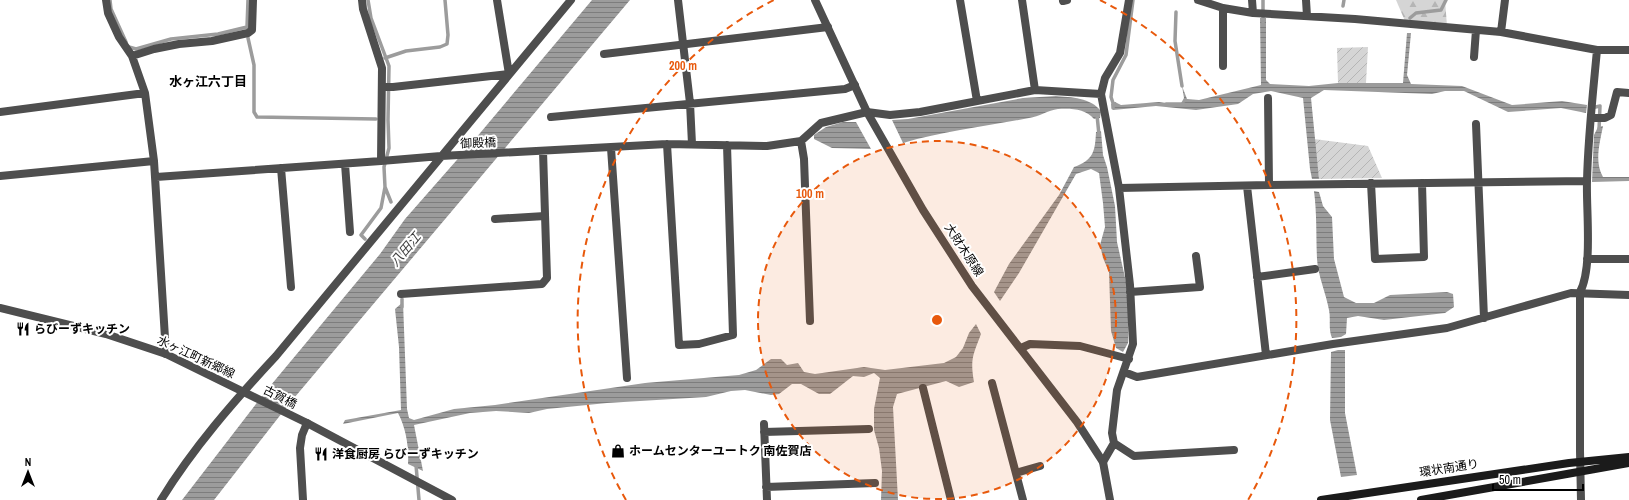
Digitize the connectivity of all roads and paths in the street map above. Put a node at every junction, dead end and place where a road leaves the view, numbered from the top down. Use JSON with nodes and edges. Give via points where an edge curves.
{"nodes":[{"id":1,"x":106,"y":0,"type":"edge"},
{"id":2,"x":253,"y":0,"type":"edge"},
{"id":3,"x":362,"y":0,"type":"edge"},
{"id":4,"x":497,"y":0,"type":"edge"},
{"id":5,"x":571,"y":0,"type":"edge"},
{"id":6,"x":678,"y":0,"type":"edge"},
{"id":7,"x":815,"y":0,"type":"edge"},
{"id":8,"x":960,"y":0,"type":"edge"},
{"id":9,"x":1022,"y":0,"type":"edge"},
{"id":10,"x":1129,"y":0,"type":"edge"},
{"id":11,"x":1198,"y":0,"type":"edge"},
{"id":12,"x":1252,"y":0,"type":"edge"},
{"id":13,"x":1306,"y":0,"type":"edge"},
{"id":14,"x":1505,"y":0,"type":"edge"},
{"id":15,"x":1208,"y":2,"type":"edge"},
{"id":16,"x":1223,"y":8,"type":"junction"},
{"id":17,"x":1256,"y":13,"type":"junction"},
{"id":18,"x":1307,"y":16,"type":"junction"},
{"id":19,"x":828,"y":27,"type":"junction"},
{"id":20,"x":1476,"y":30,"type":"junction"},
{"id":21,"x":1501,"y":32,"type":"junction"},
{"id":22,"x":683,"y":45,"type":"junction"},
{"id":23,"x":1597,"y":50,"type":"junction"},
{"id":24,"x":1629,"y":50,"type":"edge"},
{"id":25,"x":604,"y":54,"type":"dead end"},
{"id":26,"x":132,"y":56,"type":"junction"},
{"id":27,"x":1474,"y":57,"type":"dead end"},
{"id":28,"x":1223,"y":66,"type":"dead end"},
{"id":29,"x":510,"y":74,"type":"junction"},
{"id":30,"x":855,"y":86,"type":"junction"},
{"id":31,"x":387,"y":87,"type":"junction"},
{"id":32,"x":1035,"y":90,"type":"junction"},
{"id":33,"x":145,"y":93,"type":"junction"},
{"id":34,"x":1629,"y":93,"type":"edge"},
{"id":35,"x":1101,"y":94,"type":"junction"},
{"id":36,"x":1268,"y":98,"type":"dead end"},
{"id":37,"x":977,"y":101,"type":"junction"},
{"id":38,"x":690,"y":103,"type":"junction"},
{"id":39,"x":0,"y":112,"type":"edge"},
{"id":40,"x":867,"y":112,"type":"junction"},
{"id":41,"x":1592,"y":116,"type":"junction"},
{"id":42,"x":551,"y":117,"type":"dead end"},
{"id":43,"x":1476,"y":124,"type":"dead end"},
{"id":44,"x":800,"y":141,"type":"junction"},
{"id":45,"x":667,"y":144,"type":"junction"},
{"id":46,"x":692,"y":144,"type":"junction"},
{"id":47,"x":727,"y":145,"type":"junction"},
{"id":48,"x":611,"y":148,"type":"junction"},
{"id":49,"x":543,"y":151,"type":"junction"},
{"id":50,"x":441,"y":156,"type":"junction"},
{"id":51,"x":154,"y":161,"type":"junction"},
{"id":52,"x":381,"y":162,"type":"junction"},
{"id":53,"x":345,"y":164,"type":"junction"},
{"id":54,"x":281,"y":168,"type":"junction"},
{"id":55,"x":0,"y":176,"type":"edge"},
{"id":56,"x":156,"y":177,"type":"junction"},
{"id":57,"x":1586,"y":181,"type":"junction"},
{"id":58,"x":1371,"y":183,"type":"junction"},
{"id":59,"x":1422,"y":183,"type":"junction"},
{"id":60,"x":1478,"y":183,"type":"junction"},
{"id":61,"x":1269,"y":185,"type":"junction"},
{"id":62,"x":1247,"y":186,"type":"junction"},
{"id":63,"x":1119,"y":188,"type":"junction"},
{"id":64,"x":545,"y":216,"type":"junction"},
{"id":65,"x":495,"y":219,"type":"dead end"},
{"id":66,"x":350,"y":232,"type":"dead end"},
{"id":67,"x":1196,"y":256,"type":"dead end"},
{"id":68,"x":1587,"y":259,"type":"junction"},
{"id":69,"x":1629,"y":259,"type":"edge"},
{"id":70,"x":1315,"y":269,"type":"dead end"},
{"id":71,"x":1257,"y":277,"type":"junction"},
{"id":72,"x":291,"y":287,"type":"dead end"},
{"id":73,"x":1130,"y":292,"type":"junction"},
{"id":74,"x":1580,"y":292,"type":"junction"},
{"id":75,"x":401,"y":294,"type":"dead end"},
{"id":76,"x":1629,"y":295,"type":"edge"},
{"id":77,"x":0,"y":308,"type":"edge"},
{"id":78,"x":1484,"y":318,"type":"junction"},
{"id":79,"x":810,"y":321,"type":"dead end"},
{"id":80,"x":1021,"y":348,"type":"junction"},
{"id":81,"x":166,"y":354,"type":"junction"},
{"id":82,"x":1266,"y":355,"type":"junction"},
{"id":83,"x":1129,"y":359,"type":"junction"},
{"id":84,"x":1124,"y":372,"type":"junction"},
{"id":85,"x":627,"y":378,"type":"dead end"},
{"id":86,"x":992,"y":383,"type":"dead end"},
{"id":87,"x":923,"y":388,"type":"dead end"},
{"id":88,"x":243,"y":392,"type":"junction"},
{"id":89,"x":307,"y":424,"type":"junction"},
{"id":90,"x":869,"y":429,"type":"dead end"},
{"id":91,"x":1114,"y":443,"type":"junction"},
{"id":92,"x":1234,"y":450,"type":"dead end"},
{"id":93,"x":1629,"y":457,"type":"edge"},
{"id":94,"x":1103,"y":462,"type":"junction"},
{"id":95,"x":1580,"y":462,"type":"junction"},
{"id":96,"x":1629,"y":463,"type":"edge"},
{"id":97,"x":1040,"y":466,"type":"dead end"},
{"id":98,"x":1580,"y":472,"type":"junction"},
{"id":99,"x":1016,"y":473,"type":"junction"},
{"id":100,"x":875,"y":483,"type":"dead end"},
{"id":101,"x":766,"y":487,"type":"junction"},
{"id":102,"x":161,"y":500,"type":"edge"},
{"id":103,"x":303,"y":500,"type":"edge"},
{"id":104,"x":452,"y":500,"type":"edge"},
{"id":105,"x":767,"y":500,"type":"edge"},
{"id":106,"x":951,"y":500,"type":"edge"},
{"id":107,"x":1023,"y":500,"type":"edge"},
{"id":108,"x":1110,"y":500,"type":"edge"},
{"id":109,"x":1321,"y":500,"type":"edge"},
{"id":110,"x":1421,"y":500,"type":"edge"},
{"id":111,"x":1581,"y":500,"type":"edge"}],
"edges":[{"from":1,"to":26,"type":"street","via":[[108,13],[119,37]]},
{"from":2,"to":26,"type":"street","via":[[252,30],[248,33],[212,41],[160,47]]},
{"from":3,"to":31,"type":"street"},
{"from":4,"to":29,"type":"street"},
{"from":5,"to":29,"type":"street"},
{"from":6,"to":22,"type":"street"},
{"from":7,"to":19,"type":"street","name":"大財木原線"},
{"from":8,"to":37,"type":"street"},
{"from":9,"to":32,"type":"street"},
{"from":10,"to":35,"type":"street","via":[[1120,54],[1105,78]]},
{"from":11,"to":15,"type":"street"},
{"from":12,"to":17,"type":"street"},
{"from":13,"to":18,"type":"street"},
{"from":14,"to":21,"type":"street"},
{"from":15,"to":16,"type":"street"},
{"from":16,"to":17,"type":"street"},
{"from":16,"to":28,"type":"street"},
{"from":17,"to":18,"type":"street"},
{"from":18,"to":20,"type":"street"},
{"from":19,"to":22,"type":"street"},
{"from":19,"to":30,"type":"street","name":"大財木原線"},
{"from":20,"to":21,"type":"street"},
{"from":20,"to":27,"type":"street"},
{"from":21,"to":23,"type":"street"},
{"from":22,"to":25,"type":"street"},
{"from":22,"to":38,"type":"street"},
{"from":23,"to":24,"type":"street"},
{"from":23,"to":41,"type":"street"},
{"from":26,"to":33,"type":"street"},
{"from":29,"to":31,"type":"street"},
{"from":29,"to":50,"type":"street"},
{"from":30,"to":38,"type":"street"},
{"from":30,"to":40,"type":"street","name":"大財木原線"},
{"from":31,"to":52,"type":"street"},
{"from":32,"to":35,"type":"street"},
{"from":32,"to":37,"type":"street"},
{"from":33,"to":39,"type":"street"},
{"from":33,"to":51,"type":"street"},
{"from":34,"to":41,"type":"street","via":[[1617,92],[1611,115],[1605,118]]},
{"from":35,"to":63,"type":"street"},
{"from":36,"to":61,"type":"street"},
{"from":37,"to":40,"type":"street","via":[[890,115]]},
{"from":38,"to":42,"type":"street"},
{"from":38,"to":46,"type":"street"},
{"from":40,"to":44,"type":"street","via":[[821,123]]},
{"from":40,"to":80,"type":"street","name":"大財木原線","via":[[972,286]]},
{"from":41,"to":57,"type":"street"},
{"from":43,"to":60,"type":"street"},
{"from":44,"to":47,"type":"street","name":"御殿橋","via":[[767,146]]},
{"from":44,"to":79,"type":"street","via":[[804,160]]},
{"from":45,"to":46,"type":"street","name":"御殿橋"},
{"from":45,"to":47,"type":"street","via":[[679,346],[734,335]]},
{"from":45,"to":48,"type":"street","name":"御殿橋"},
{"from":46,"to":47,"type":"street","name":"御殿橋"},
{"from":48,"to":49,"type":"street","name":"御殿橋"},
{"from":48,"to":85,"type":"street"},
{"from":49,"to":50,"type":"street","name":"御殿橋"},
{"from":49,"to":64,"type":"street"},
{"from":50,"to":52,"type":"street","name":"御殿橋"},
{"from":50,"to":88,"type":"street","via":[[276,356]]},
{"from":51,"to":55,"type":"street"},
{"from":51,"to":56,"type":"street"},
{"from":52,"to":53,"type":"street","name":"御殿橋"},
{"from":53,"to":54,"type":"street","name":"御殿橋"},
{"from":53,"to":66,"type":"street"},
{"from":54,"to":56,"type":"street","name":"御殿橋"},
{"from":54,"to":72,"type":"street"},
{"from":56,"to":81,"type":"street"},
{"from":57,"to":60,"type":"street"},
{"from":57,"to":68,"type":"street"},
{"from":58,"to":59,"type":"street"},
{"from":58,"to":59,"type":"street","via":[[1375,259],[1424,257]]},
{"from":58,"to":61,"type":"street"},
{"from":59,"to":60,"type":"street"},
{"from":60,"to":78,"type":"street"},
{"from":61,"to":62,"type":"street"},
{"from":62,"to":63,"type":"street"},
{"from":62,"to":71,"type":"street"},
{"from":63,"to":73,"type":"street"},
{"from":64,"to":65,"type":"street"},
{"from":64,"to":75,"type":"street","via":[[547,278],[542,284]]},
{"from":67,"to":73,"type":"street","via":[[1200,287]]},
{"from":68,"to":69,"type":"street"},
{"from":68,"to":74,"type":"street","via":[[1584,284]]},
{"from":70,"to":71,"type":"street"},
{"from":71,"to":82,"type":"street"},
{"from":73,"to":83,"type":"street","via":[[1133,344]]},
{"from":74,"to":76,"type":"street"},
{"from":74,"to":78,"type":"street"},
{"from":74,"to":95,"type":"street"},
{"from":77,"to":81,"type":"street","name":"水ヶ江町新郷線","via":[[106,334]]},
{"from":78,"to":82,"type":"street","via":[[1447,328]]},
{"from":80,"to":83,"type":"street","via":[[1030,344],[1080,346]]},
{"from":80,"to":94,"type":"street","name":"大財木原線","via":[[1077,422]]},
{"from":81,"to":88,"type":"street","name":"水ヶ江町新郷線"},
{"from":82,"to":84,"type":"street","via":[[1137,376]]},
{"from":83,"to":84,"type":"street"},
{"from":84,"to":91,"type":"street","via":[[1117,390],[1112,433]]},
{"from":86,"to":99,"type":"street"},
{"from":87,"to":106,"type":"street"},
{"from":88,"to":89,"type":"street","name":"古賀橋"},
{"from":88,"to":102,"type":"street","via":[[208,433]]},
{"from":89,"to":103,"type":"street","via":[[300,448]]},
{"from":89,"to":104,"type":"street"},
{"from":90,"to":101,"type":"street","via":[[764,428]]},
{"from":91,"to":92,"type":"street","via":[[1134,456]]},
{"from":91,"to":94,"type":"street"},
{"from":93,"to":95,"type":"main road","name":"環状南通り"},
{"from":94,"to":108,"type":"street","name":"大財木原線"},
{"from":95,"to":98,"type":"street"},
{"from":95,"to":109,"type":"main road","name":"環状南通り"},
{"from":96,"to":98,"type":"main road"},
{"from":97,"to":99,"type":"street"},
{"from":98,"to":110,"type":"main road"},
{"from":98,"to":111,"type":"street"},
{"from":99,"to":107,"type":"street"},
{"from":100,"to":101,"type":"street"},
{"from":101,"to":105,"type":"street"}]}
